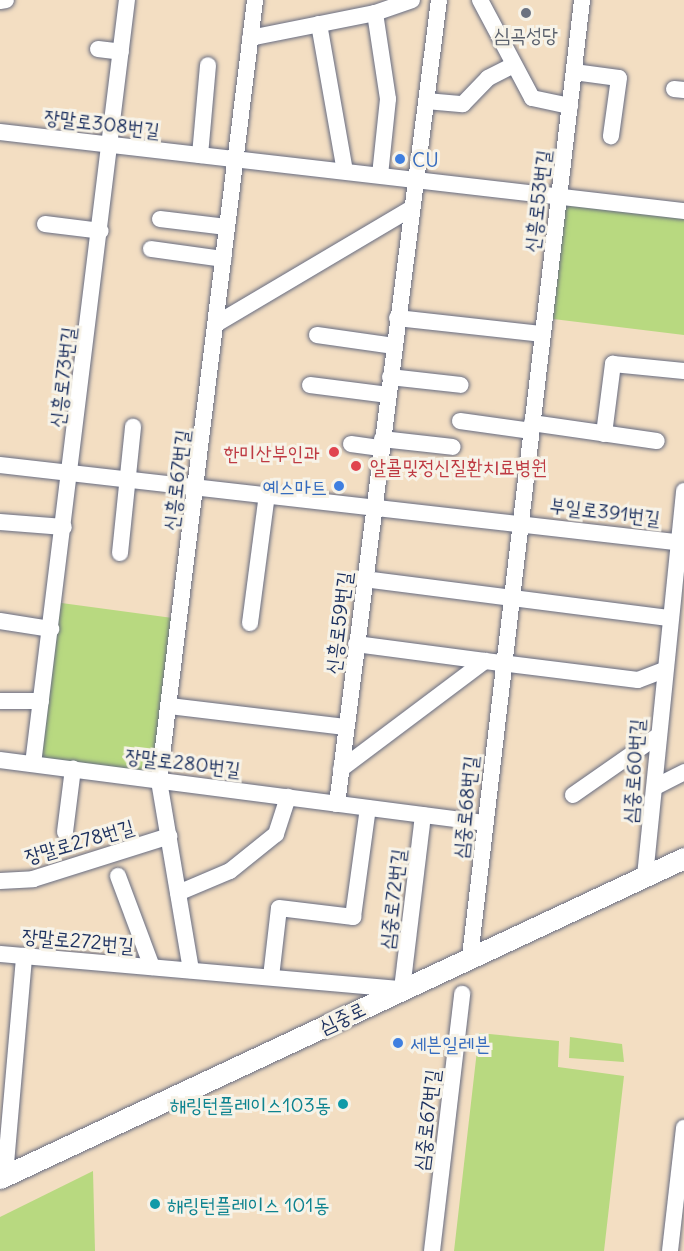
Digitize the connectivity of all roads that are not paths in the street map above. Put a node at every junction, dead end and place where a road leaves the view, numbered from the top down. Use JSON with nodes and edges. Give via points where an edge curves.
{"nodes":[{"id":1,"x":6,"y":0,"type":"edge"},
{"id":2,"x":127,"y":0,"type":"edge"},
{"id":3,"x":255,"y":0,"type":"edge"},
{"id":4,"x":412,"y":0,"type":"edge"},
{"id":5,"x":439,"y":0,"type":"edge"},
{"id":6,"x":480,"y":0,"type":"edge"},
{"id":7,"x":582,"y":0,"type":"edge"},
{"id":8,"x":0,"y":1,"type":"edge"},
{"id":9,"x":375,"y":13,"type":"junction"},
{"id":10,"x":319,"y":24,"type":"junction"},
{"id":11,"x":250,"y":38,"type":"junction"},
{"id":12,"x":98,"y":50,"type":"dead end"},
{"id":13,"x":121,"y":52,"type":"junction"},
{"id":14,"x":208,"y":65,"type":"dead end"},
{"id":15,"x":514,"y":65,"type":"junction"},
{"id":16,"x":574,"y":72,"type":"junction"},
{"id":17,"x":426,"y":101,"type":"junction"},
{"id":18,"x":570,"y":106,"type":"junction"},
{"id":19,"x":0,"y":132,"type":"edge"},
{"id":20,"x":611,"y":136,"type":"dead end"},
{"id":21,"x":112,"y":145,"type":"junction"},
{"id":22,"x":200,"y":155,"type":"junction"},
{"id":23,"x":235,"y":160,"type":"junction"},
{"id":24,"x":345,"y":171,"type":"junction"},
{"id":25,"x":380,"y":175,"type":"junction"},
{"id":26,"x":415,"y":179,"type":"junction"},
{"id":27,"x":559,"y":194,"type":"junction"},
{"id":28,"x":411,"y":208,"type":"junction"},
{"id":29,"x":684,"y":211,"type":"edge"},
{"id":30,"x":160,"y":219,"type":"dead end"},
{"id":31,"x":45,"y":224,"type":"dead end"},
{"id":32,"x":227,"y":227,"type":"junction"},
{"id":33,"x":101,"y":231,"type":"junction"},
{"id":34,"x":151,"y":249,"type":"dead end"},
{"id":35,"x":224,"y":259,"type":"junction"},
{"id":36,"x":398,"y":318,"type":"junction"},
{"id":37,"x":216,"y":324,"type":"junction"},
{"id":38,"x":543,"y":334,"type":"junction"},
{"id":39,"x":317,"y":335,"type":"dead end"},
{"id":40,"x":394,"y":346,"type":"junction"},
{"id":41,"x":684,"y":371,"type":"edge"},
{"id":42,"x":390,"y":376,"type":"junction"},
{"id":43,"x":461,"y":385,"type":"dead end"},
{"id":44,"x":310,"y":386,"type":"dead end"},
{"id":45,"x":388,"y":395,"type":"junction"},
{"id":46,"x":460,"y":421,"type":"dead end"},
{"id":47,"x":133,"y":427,"type":"dead end"},
{"id":48,"x":532,"y":427,"type":"junction"},
{"id":49,"x":604,"y":434,"type":"junction"},
{"id":50,"x":657,"y":441,"type":"dead end"},
{"id":51,"x":351,"y":444,"type":"dead end"},
{"id":52,"x":381,"y":444,"type":"junction"},
{"id":53,"x":453,"y":447,"type":"dead end"},
{"id":54,"x":0,"y":465,"type":"edge"},
{"id":55,"x":71,"y":472,"type":"junction"},
{"id":56,"x":128,"y":479,"type":"junction"},
{"id":57,"x":196,"y":486,"type":"junction"},
{"id":58,"x":684,"y":491,"type":"edge"},
{"id":59,"x":267,"y":494,"type":"junction"},
{"id":60,"x":373,"y":506,"type":"junction"},
{"id":61,"x":0,"y":522,"type":"edge"},
{"id":62,"x":521,"y":522,"type":"junction"},
{"id":63,"x":64,"y":527,"type":"junction"},
{"id":64,"x":681,"y":542,"type":"edge"},
{"id":65,"x":120,"y":553,"type":"dead end"},
{"id":66,"x":364,"y":579,"type":"junction"},
{"id":67,"x":512,"y":596,"type":"junction"},
{"id":68,"x":669,"y":618,"type":"junction"},
{"id":69,"x":0,"y":621,"type":"edge"},
{"id":70,"x":250,"y":623,"type":"dead end"},
{"id":71,"x":51,"y":628,"type":"junction"},
{"id":72,"x":356,"y":644,"type":"junction"},
{"id":73,"x":485,"y":661,"type":"junction"},
{"id":74,"x":503,"y":662,"type":"junction"},
{"id":75,"x":663,"y":670,"type":"junction"},
{"id":76,"x":0,"y":701,"type":"edge"},
{"id":77,"x":41,"y":701,"type":"junction"},
{"id":78,"x":169,"y":706,"type":"junction"},
{"id":79,"x":346,"y":728,"type":"junction"},
{"id":80,"x":656,"y":737,"type":"junction"},
{"id":81,"x":0,"y":760,"type":"edge"},
{"id":82,"x":33,"y":764,"type":"junction"},
{"id":83,"x":72,"y":769,"type":"junction"},
{"id":84,"x":341,"y":769,"type":"junction"},
{"id":85,"x":684,"y":772,"type":"edge"},
{"id":86,"x":159,"y":780,"type":"junction"},
{"id":87,"x":655,"y":787,"type":"junction"},
{"id":88,"x":573,"y":795,"type":"dead end"},
{"id":89,"x":288,"y":797,"type":"junction"},
{"id":90,"x":337,"y":804,"type":"junction"},
{"id":91,"x":368,"y":808,"type":"junction"},
{"id":92,"x":423,"y":815,"type":"junction"},
{"id":93,"x":484,"y":823,"type":"junction"},
{"id":94,"x":65,"y":832,"type":"dead end"},
{"id":95,"x":169,"y":836,"type":"junction"},
{"id":96,"x":684,"y":858,"type":"edge"},
{"id":97,"x":118,"y":876,"type":"dead end"},
{"id":98,"x":645,"y":876,"type":"junction"},
{"id":99,"x":0,"y":881,"type":"edge"},
{"id":100,"x":178,"y":893,"type":"junction"},
{"id":101,"x":0,"y":954,"type":"edge"},
{"id":102,"x":24,"y":956,"type":"junction"},
{"id":103,"x":470,"y":957,"type":"junction"},
{"id":104,"x":152,"y":967,"type":"junction"},
{"id":105,"x":191,"y":970,"type":"junction"},
{"id":106,"x":271,"y":977,"type":"junction"},
{"id":107,"x":402,"y":989,"type":"junction"},
{"id":108,"x":462,"y":994,"type":"dead end"},
{"id":109,"x":6,"y":1085,"type":"edge"},
{"id":110,"x":684,"y":1128,"type":"edge"},
{"id":111,"x":3,"y":1176,"type":"edge"},
{"id":112,"x":432,"y":1251,"type":"edge"},
{"id":113,"x":670,"y":1251,"type":"edge"}],
"edges":[{"from":1,"to":8,"type":"street"},
{"from":2,"to":13,"type":"street","name":"신흥로73번길"},
{"from":3,"to":11,"type":"street","name":"신흥로67번길"},
{"from":4,"to":9,"type":"street"},
{"from":5,"to":17,"type":"street","name":"신흥로59번길"},
{"from":6,"to":15,"type":"street"},
{"from":7,"to":16,"type":"street","name":"신흥로53번길"},
{"from":9,"to":10,"type":"street"},
{"from":9,"to":25,"type":"street","via":[[388,99]]},
{"from":10,"to":11,"type":"street"},
{"from":10,"to":24,"type":"street"},
{"from":11,"to":23,"type":"street","name":"신흥로67번길"},
{"from":12,"to":13,"type":"street"},
{"from":13,"to":21,"type":"street","name":"신흥로73번길"},
{"from":14,"to":22,"type":"street"},
{"from":15,"to":17,"type":"street","via":[[488,78],[463,104]]},
{"from":15,"to":18,"type":"street","via":[[532,98]]},
{"from":16,"to":18,"type":"street","name":"신흥로53번길"},
{"from":16,"to":20,"type":"street","via":[[619,78]]},
{"from":17,"to":26,"type":"street","name":"신흥로59번길"},
{"from":18,"to":27,"type":"street","name":"신흥로53번길"},
{"from":19,"to":21,"type":"street","name":"장말로308번길"},
{"from":21,"to":22,"type":"street","name":"장말로308번길"},
{"from":21,"to":33,"type":"street","name":"신흥로73번길"},
{"from":22,"to":23,"type":"street","name":"장말로308번길"},
{"from":23,"to":24,"type":"street","name":"장말로308번길"},
{"from":23,"to":32,"type":"street","name":"신흥로67번길"},
{"from":24,"to":25,"type":"street","name":"장말로308번길"},
{"from":25,"to":26,"type":"street","name":"장말로308번길"},
{"from":26,"to":27,"type":"street","name":"장말로308번길"},
{"from":26,"to":28,"type":"street","name":"신흥로59번길"},
{"from":27,"to":29,"type":"street","name":"장말로308번길"},
{"from":27,"to":38,"type":"street","name":"신흥로53번길"},
{"from":28,"to":36,"type":"street","name":"신흥로59번길"},
{"from":28,"to":37,"type":"street"},
{"from":30,"to":32,"type":"street"},
{"from":31,"to":33,"type":"street"},
{"from":32,"to":35,"type":"street","name":"신흥로67번길"},
{"from":33,"to":55,"type":"street","name":"신흥로73번길"},
{"from":34,"to":35,"type":"street"},
{"from":35,"to":37,"type":"street","name":"신흥로67번길"},
{"from":36,"to":38,"type":"street"},
{"from":36,"to":40,"type":"street","name":"신흥로59번길"},
{"from":37,"to":57,"type":"street","name":"신흥로67번길"},
{"from":38,"to":48,"type":"street","name":"신흥로53번길"},
{"from":39,"to":40,"type":"street"},
{"from":40,"to":42,"type":"street","name":"신흥로59번길"},
{"from":41,"to":49,"type":"street","via":[[613,364]]},
{"from":42,"to":43,"type":"street"},
{"from":42,"to":45,"type":"street","name":"신흥로59번길"},
{"from":44,"to":45,"type":"street"},
{"from":45,"to":52,"type":"street","name":"신흥로59번길"},
{"from":46,"to":48,"type":"street"},
{"from":47,"to":56,"type":"street"},
{"from":48,"to":49,"type":"street"},
{"from":48,"to":62,"type":"street","name":"신흥로53번길"},
{"from":49,"to":50,"type":"street"},
{"from":51,"to":52,"type":"street"},
{"from":52,"to":53,"type":"street"},
{"from":52,"to":60,"type":"street","name":"신흥로59번길"},
{"from":54,"to":55,"type":"street","name":"부일로391번길"},
{"from":55,"to":56,"type":"street","name":"부일로391번길"},
{"from":55,"to":63,"type":"street","name":"신흥로73번길"},
{"from":56,"to":57,"type":"street","name":"부일로391번길"},
{"from":56,"to":65,"type":"street"},
{"from":57,"to":59,"type":"street","name":"부일로391번길"},
{"from":57,"to":78,"type":"street","name":"신흥로67번길"},
{"from":58,"to":64,"type":"street","name":"심중로60번길"},
{"from":59,"to":60,"type":"street","name":"부일로391번길"},
{"from":59,"to":70,"type":"street"},
{"from":60,"to":62,"type":"street","name":"부일로391번길"},
{"from":60,"to":66,"type":"street","name":"신흥로59번길"},
{"from":61,"to":63,"type":"street"},
{"from":62,"to":64,"type":"street","name":"부일로391번길"},
{"from":62,"to":67,"type":"street","name":"심중로68번길"},
{"from":63,"to":71,"type":"street","name":"신흥로73번길"},
{"from":64,"to":68,"type":"street","name":"심중로60번길"},
{"from":66,"to":67,"type":"street"},
{"from":66,"to":72,"type":"street","name":"신흥로59번길"},
{"from":67,"to":68,"type":"street"},
{"from":67,"to":74,"type":"street","name":"심중로68번길"},
{"from":68,"to":75,"type":"street","name":"심중로60번길"},
{"from":69,"to":71,"type":"street"},
{"from":71,"to":77,"type":"street","name":"신흥로73번길"},
{"from":72,"to":73,"type":"street"},
{"from":72,"to":79,"type":"street","name":"신흥로59번길"},
{"from":73,"to":74,"type":"street"},
{"from":73,"to":84,"type":"street"},
{"from":74,"to":75,"type":"street","via":[[638,680]]},
{"from":74,"to":93,"type":"street","name":"심중로68번길"},
{"from":75,"to":80,"type":"street","name":"심중로60번길"},
{"from":76,"to":77,"type":"street"},
{"from":77,"to":82,"type":"street","name":"신흥로73번길"},
{"from":78,"to":79,"type":"street"},
{"from":78,"to":86,"type":"street","name":"신흥로67번길"},
{"from":79,"to":84,"type":"street","name":"신흥로59번길"},
{"from":80,"to":87,"type":"street","name":"심중로60번길"},
{"from":80,"to":88,"type":"street"},
{"from":81,"to":82,"type":"street","name":"장말로280번길"},
{"from":82,"to":83,"type":"street","name":"장말로280번길"},
{"from":83,"to":86,"type":"street","name":"장말로280번길"},
{"from":83,"to":94,"type":"street"},
{"from":84,"to":90,"type":"street","name":"신흥로59번길"},
{"from":85,"to":87,"type":"street"},
{"from":86,"to":89,"type":"street","name":"장말로280번길"},
{"from":86,"to":95,"type":"street","name":"신흥로67번길"},
{"from":87,"to":98,"type":"street","name":"심중로60번길"},
{"from":89,"to":90,"type":"street","name":"장말로280번길"},
{"from":89,"to":100,"type":"street","via":[[276,834],[230,871]]},
{"from":90,"to":91,"type":"street","name":"장말로280번길"},
{"from":91,"to":92,"type":"street","name":"장말로280번길"},
{"from":91,"to":106,"type":"street","via":[[353,917],[279,908]]},
{"from":92,"to":93,"type":"street","name":"장말로280번길"},
{"from":92,"to":107,"type":"street","name":"심중로72번길"},
{"from":93,"to":103,"type":"street","name":"심중로68번길"},
{"from":95,"to":99,"type":"street","name":"장말로278번길","via":[[33,879]]},
{"from":95,"to":100,"type":"street","name":"신흥로67번길"},
{"from":96,"to":98,"type":"street","name":"심중로"},
{"from":97,"to":104,"type":"street","name":"장말로272번길"},
{"from":98,"to":103,"type":"street","name":"심중로"},
{"from":100,"to":105,"type":"street","name":"신흥로67번길"},
{"from":101,"to":102,"type":"street","name":"장말로272번길"},
{"from":102,"to":104,"type":"street","name":"장말로272번길"},
{"from":102,"to":109,"type":"street"},
{"from":103,"to":107,"type":"street","name":"심중로"},
{"from":104,"to":105,"type":"street","name":"장말로272번길"},
{"from":105,"to":106,"type":"street","name":"장말로272번길"},
{"from":106,"to":107,"type":"street","name":"장말로272번길"},
{"from":107,"to":111,"type":"street","name":"심중로"},
{"from":108,"to":112,"type":"street","name":"심중로67번길"},
{"from":109,"to":111,"type":"street"},
{"from":110,"to":113,"type":"street"}]}
